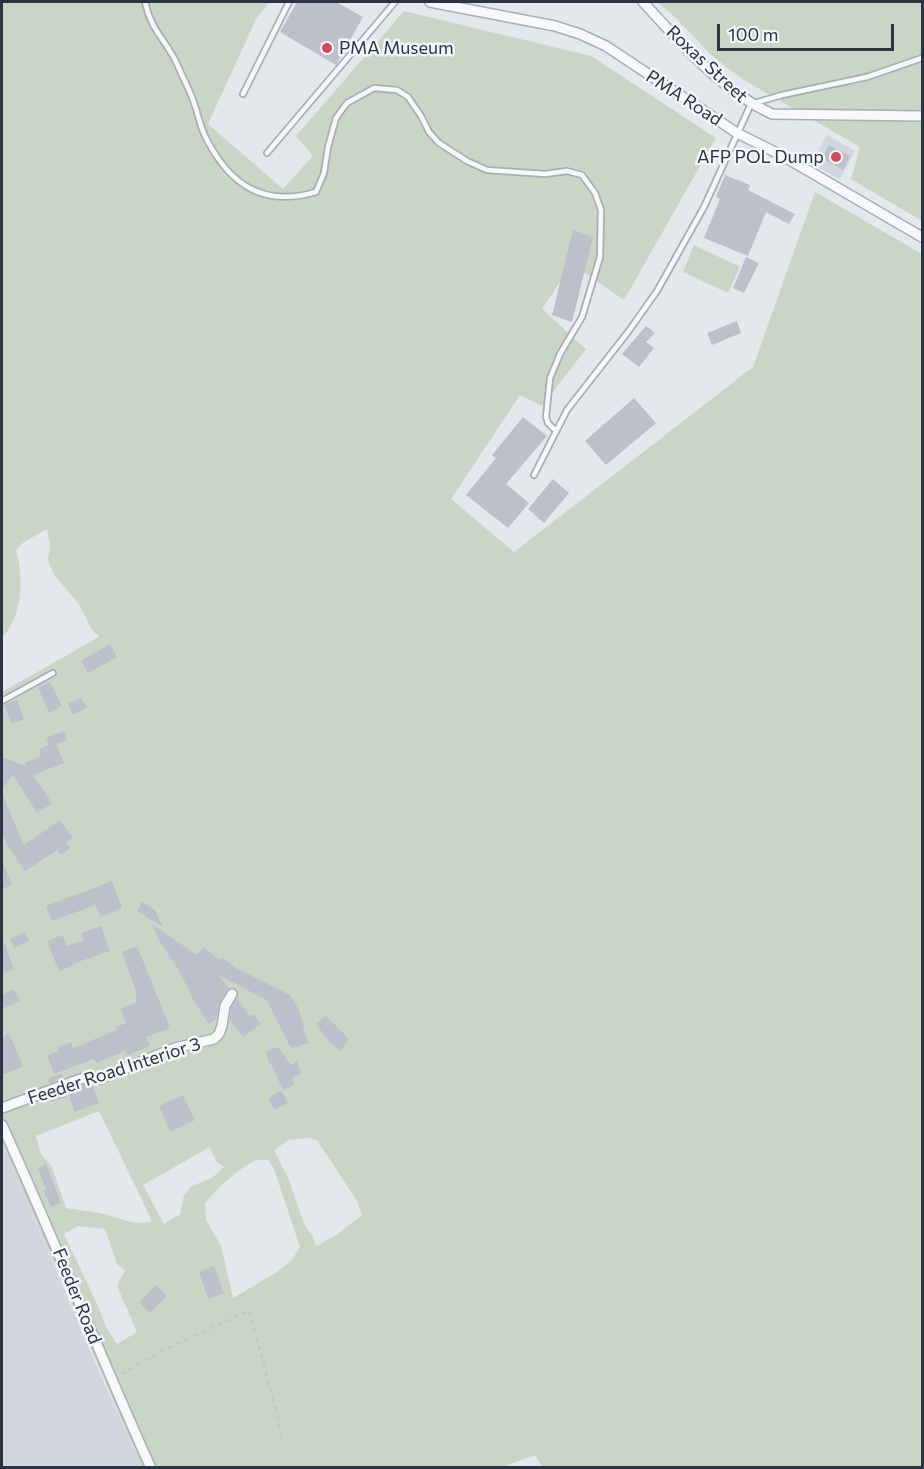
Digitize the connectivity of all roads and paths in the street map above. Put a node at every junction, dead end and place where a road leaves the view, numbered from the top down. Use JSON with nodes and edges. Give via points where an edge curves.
{"nodes":[{"id":1,"x":145,"y":2,"type":"edge"},
{"id":2,"x":289,"y":2,"type":"edge"},
{"id":3,"x":395,"y":2,"type":"edge"},
{"id":4,"x":430,"y":2,"type":"edge"},
{"id":5,"x":643,"y":2,"type":"edge"},
{"id":6,"x":922,"y":58,"type":"edge"},
{"id":7,"x":243,"y":94,"type":"dead end"},
{"id":8,"x":752,"y":104,"type":"junction"},
{"id":9,"x":922,"y":116,"type":"edge"},
{"id":10,"x":737,"y":133,"type":"junction"},
{"id":11,"x":267,"y":153,"type":"dead end"},
{"id":12,"x":922,"y":237,"type":"edge"},
{"id":13,"x":556,"y":431,"type":"junction"},
{"id":14,"x":534,"y":475,"type":"dead end"},
{"id":15,"x":53,"y":673,"type":"dead end"},
{"id":16,"x":2,"y":701,"type":"edge"},
{"id":17,"x":232,"y":994,"type":"dead end"},
{"id":18,"x":2,"y":1108,"type":"edge"},
{"id":19,"x":2,"y":1125,"type":"edge"},
{"id":20,"x":111,"y":1380,"type":"junction"},
{"id":21,"x":281,"y":1439,"type":"dead end"},
{"id":22,"x":151,"y":1467,"type":"edge"}],
"edges":[{"from":1,"to":13,"type":"lane","via":[[154,30],[170,49],[193,98],[206,139],[243,186],[265,196],[296,198],[316,192],[336,118],[347,104],[374,88],[397,90],[408,97],[439,143],[487,170],[545,174],[567,171],[582,175],[602,210],[600,257],[582,316],[550,378],[546,417]]},
{"from":2,"to":7,"type":"lane"},
{"from":3,"to":11,"type":"lane"},
{"from":4,"to":10,"type":"street","name":"PMA Road","via":[[580,34],[606,46]]},
{"from":5,"to":8,"type":"street","name":"Roxas Street","via":[[693,55]]},
{"from":6,"to":8,"type":"lane","via":[[867,77]]},
{"from":8,"to":9,"type":"street","name":"Roxas Street","via":[[772,114]]},
{"from":8,"to":10,"type":"lane"},
{"from":10,"to":12,"type":"street","name":"PMA Road"},
{"from":10,"to":13,"type":"lane","via":[[704,207],[657,291],[567,410]]},
{"from":13,"to":14,"type":"lane"},
{"from":15,"to":16,"type":"lane"},
{"from":17,"to":18,"type":"street","name":"Feeder Road Interior 3","via":[[214,1039],[175,1048],[99,1079],[86,1077]]},
{"from":19,"to":20,"type":"street","name":"Feeder Road"},
{"from":20,"to":21,"type":"path","via":[[249,1310]]},
{"from":20,"to":22,"type":"street","name":"Feeder Road"}]}
